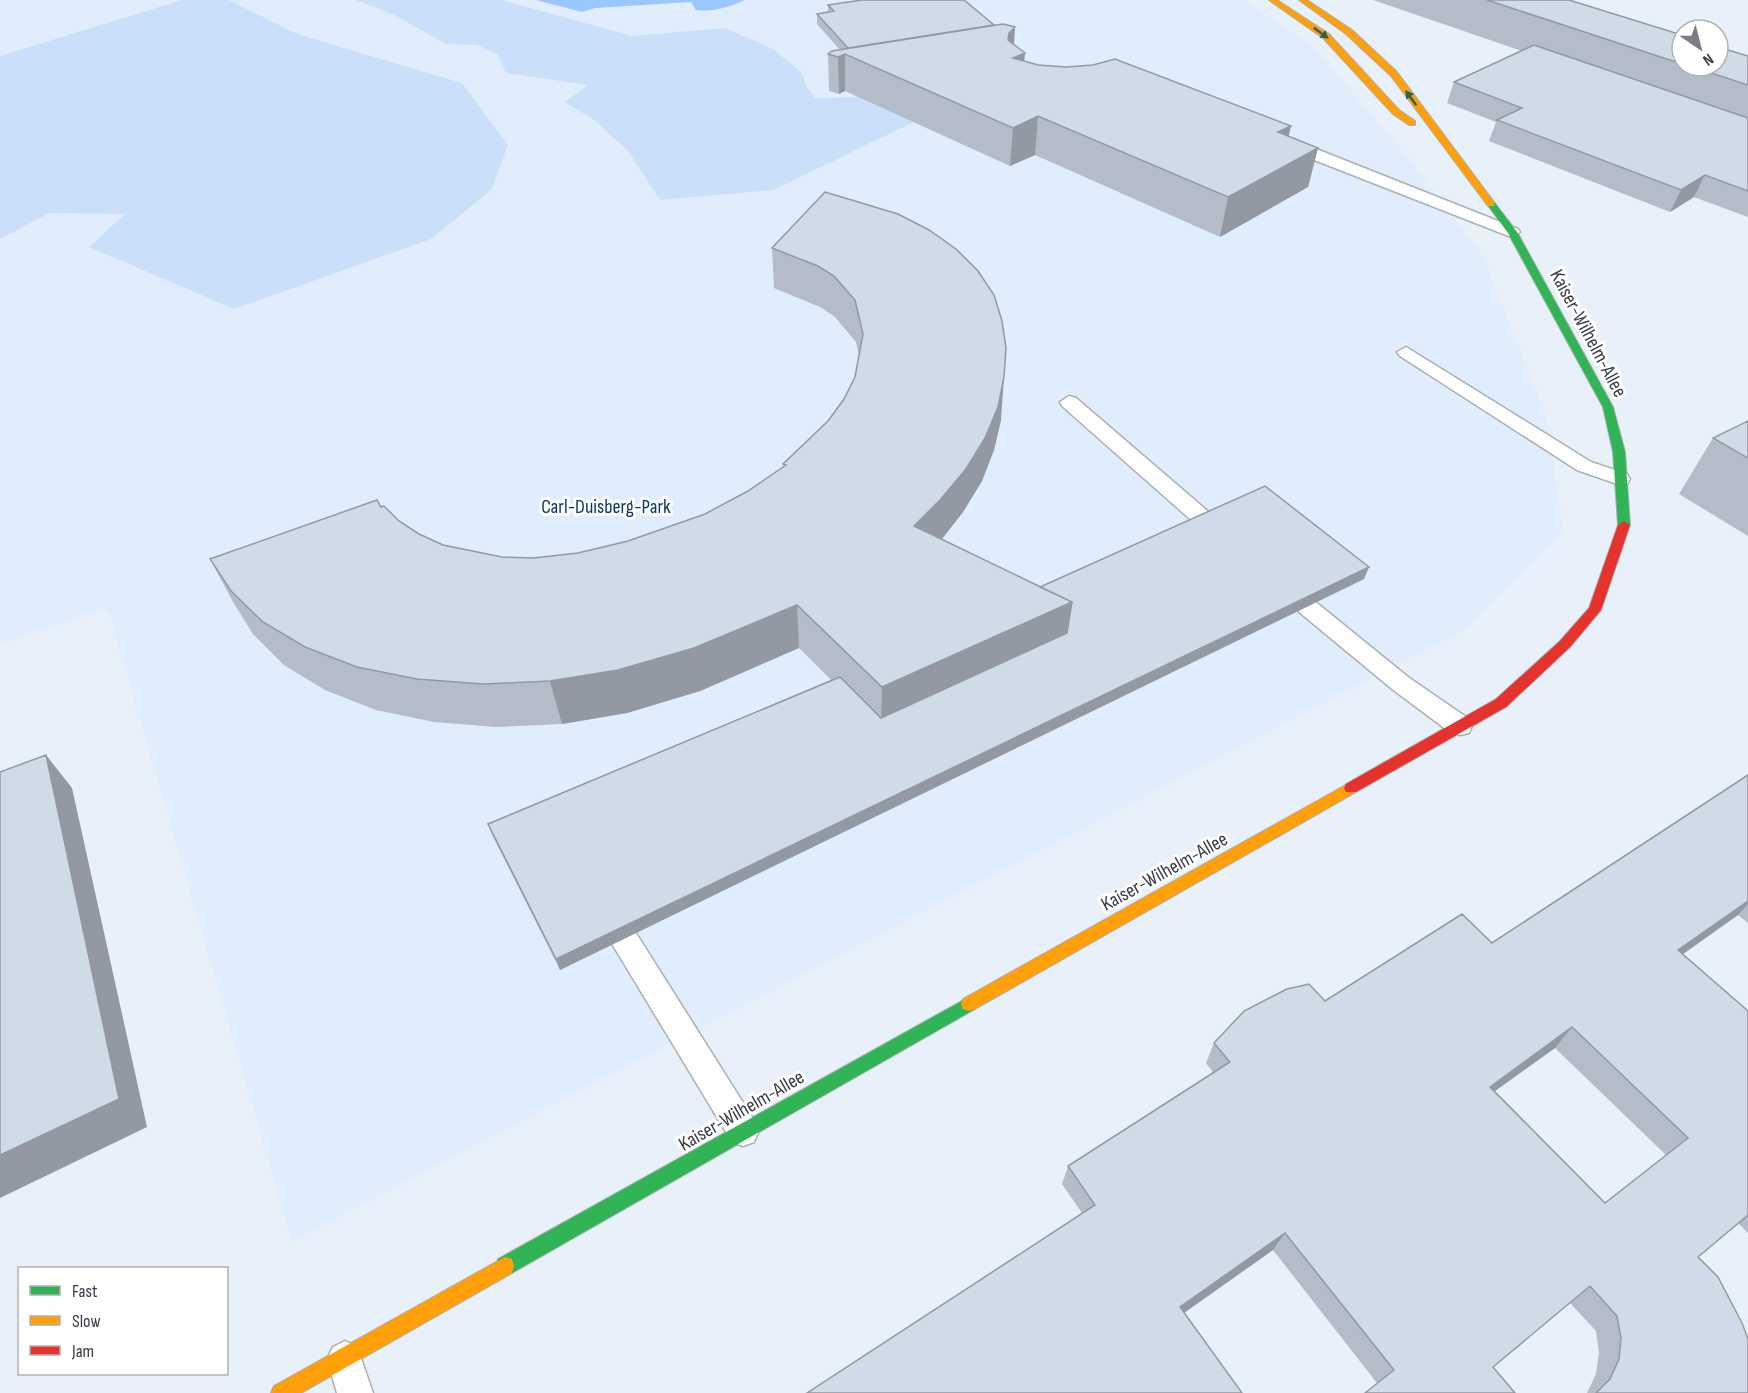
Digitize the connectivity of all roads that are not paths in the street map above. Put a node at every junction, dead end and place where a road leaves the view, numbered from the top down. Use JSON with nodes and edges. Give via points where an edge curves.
{"nodes":[{"id":1,"x":1272,"y":0,"type":"edge"},
{"id":2,"x":1302,"y":0,"type":"edge"},
{"id":3,"x":1275,"y":135,"type":"edge"},
{"id":4,"x":1446,"y":146,"type":"junction"},
{"id":5,"x":1512,"y":232,"type":"junction"},
{"id":6,"x":1406,"y":352,"type":"dead end"},
{"id":7,"x":1069,"y":402,"type":"dead end"},
{"id":8,"x":1620,"y":479,"type":"junction"},
{"id":9,"x":1242,"y":553,"type":"edge"},
{"id":10,"x":1266,"y":573,"type":"edge"},
{"id":11,"x":1460,"y":726,"type":"junction"},
{"id":12,"x":593,"y":889,"type":"edge"},
{"id":13,"x":743,"y":1131,"type":"junction"},
{"id":14,"x":345,"y":1359,"type":"junction"},
{"id":15,"x":281,"y":1393,"type":"edge"},
{"id":16,"x":355,"y":1393,"type":"edge"}],
"edges":[{"from":1,"to":4,"type":"street","name":"Kaiser-Wilhelm-Allee","one_way":true,"via":[[1326,36],[1396,112]]},
{"from":4,"to":2,"type":"street","name":"Kaiser-Wilhelm-Allee","one_way":true,"via":[[1394,74],[1349,32]]},
{"from":3,"to":5,"type":"lane","via":[[1304,151]]},
{"from":4,"to":5,"type":"street","name":"Kaiser-Wilhelm-Allee"},
{"from":5,"to":8,"type":"street","name":"Kaiser-Wilhelm-Allee","via":[[1608,407],[1619,452]]},
{"from":6,"to":8,"type":"lane","via":[[1584,466]]},
{"from":7,"to":9,"type":"lane"},
{"from":8,"to":11,"type":"street","name":"Kaiser-Wilhelm-Allee","via":[[1624,527],[1595,610],[1565,644],[1501,703]]},
{"from":10,"to":11,"type":"lane","via":[[1400,683]]},
{"from":11,"to":13,"type":"street","name":"Kaiser-Wilhelm-Allee"},
{"from":12,"to":13,"type":"lane"},
{"from":13,"to":14,"type":"street","name":"Kaiser-Wilhelm-Allee"},
{"from":14,"to":15,"type":"street","name":"Kaiser-Wilhelm-Allee"},
{"from":14,"to":16,"type":"lane"}]}
